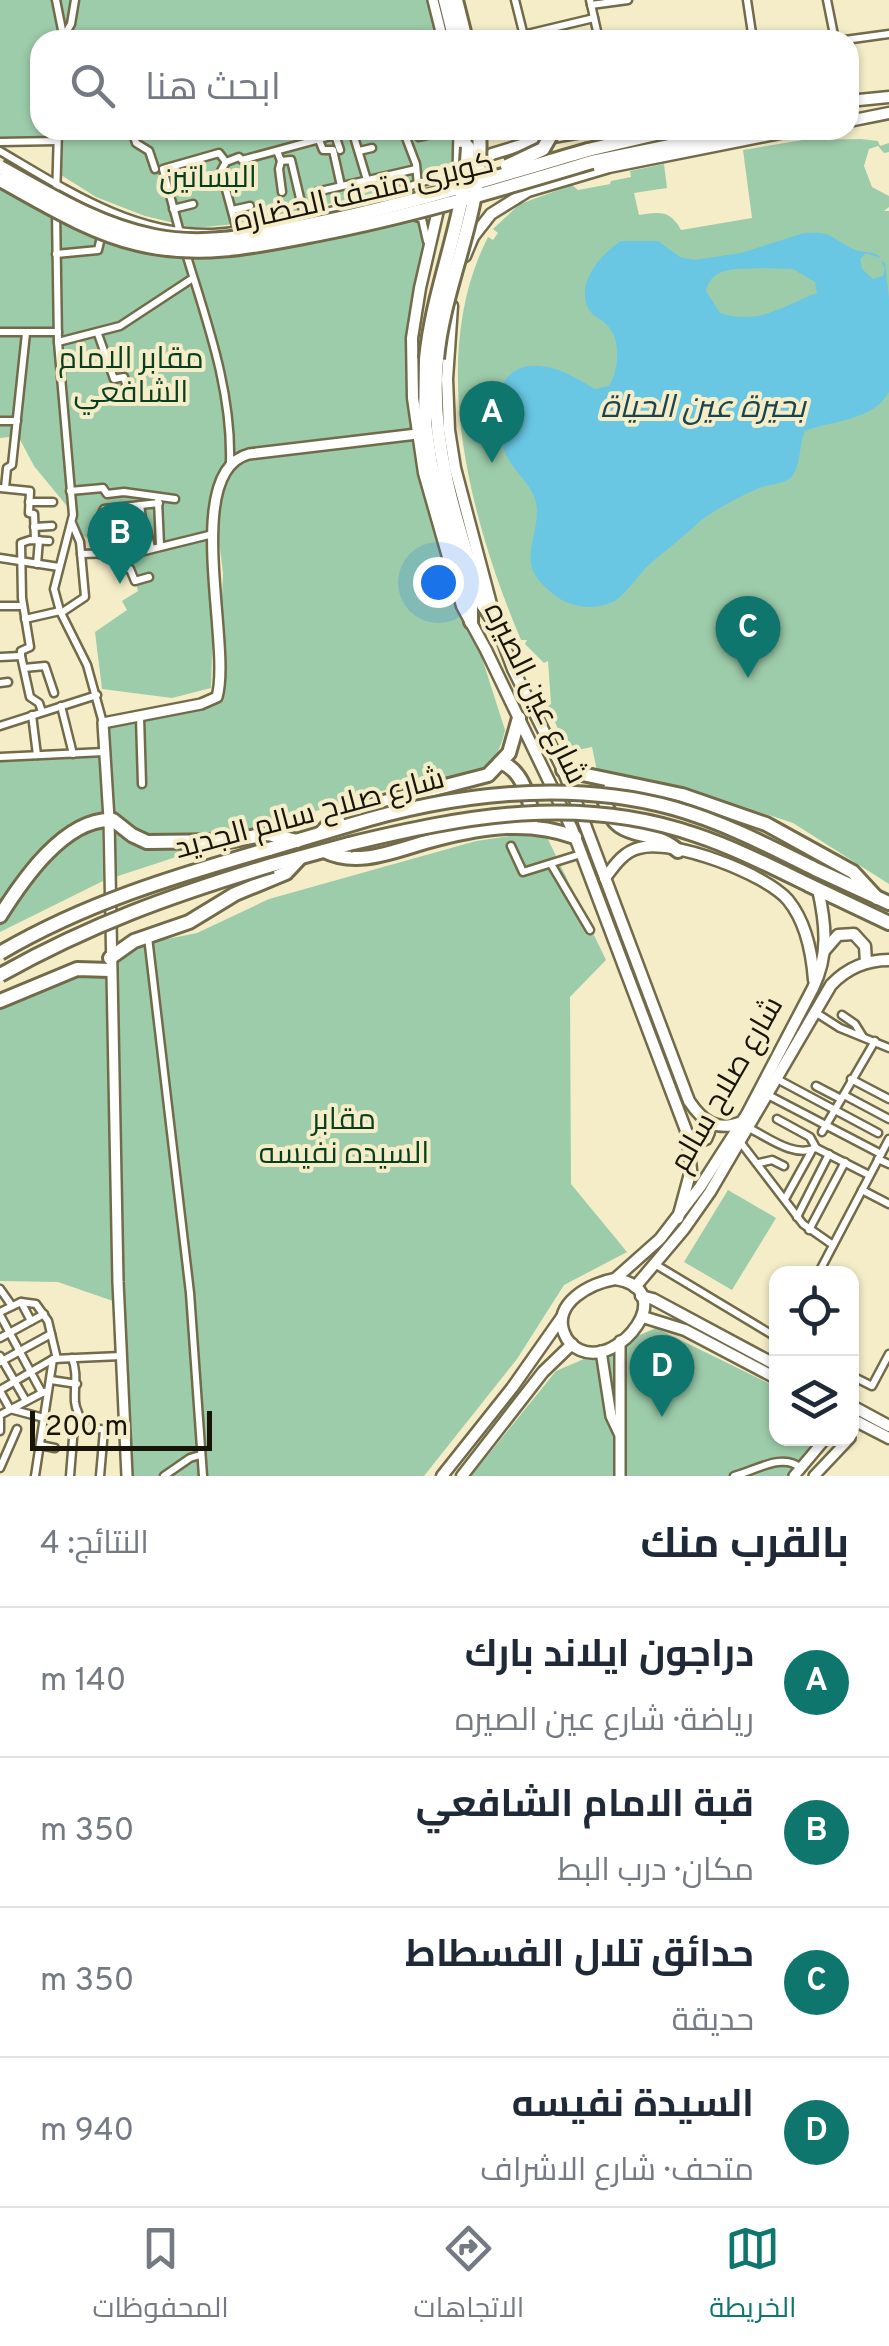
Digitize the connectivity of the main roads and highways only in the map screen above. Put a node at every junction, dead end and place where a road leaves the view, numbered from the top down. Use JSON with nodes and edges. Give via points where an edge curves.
{"nodes":[{"id":1,"x":445,"y":0,"type":"edge"},
{"id":2,"x":459,"y":0,"type":"edge"},
{"id":3,"x":452,"y":30,"type":"edge"},
{"id":4,"x":466,"y":30,"type":"edge"},
{"id":5,"x":889,"y":97,"type":"edge"},
{"id":6,"x":859,"y":100,"type":"edge"},
{"id":7,"x":889,"y":114,"type":"edge"},
{"id":8,"x":859,"y":118,"type":"edge"},
{"id":9,"x":474,"y":140,"type":"edge"},
{"id":10,"x":478,"y":140,"type":"edge"},
{"id":11,"x":538,"y":140,"type":"edge"},
{"id":12,"x":550,"y":140,"type":"edge"},
{"id":13,"x":641,"y":140,"type":"edge"},
{"id":14,"x":689,"y":140,"type":"edge"},
{"id":15,"x":743,"y":140,"type":"edge"},
{"id":16,"x":505,"y":150,"type":"junction"},
{"id":17,"x":590,"y":156,"type":"junction"},
{"id":18,"x":0,"y":167,"type":"edge"},
{"id":19,"x":457,"y":180,"type":"junction"},
{"id":20,"x":0,"y":183,"type":"edge"},
{"id":21,"x":515,"y":196,"type":"junction"},
{"id":22,"x":428,"y":250,"type":"junction"},
{"id":23,"x":465,"y":257,"type":"junction"},
{"id":24,"x":448,"y":336,"type":"junction"},
{"id":25,"x":412,"y":338,"type":"junction"},
{"id":26,"x":471,"y":622,"type":"junction"},
{"id":27,"x":496,"y":622,"type":"junction"},
{"id":28,"x":519,"y":718,"type":"junction"},
{"id":29,"x":502,"y":763,"type":"junction"},
{"id":30,"x":563,"y":770,"type":"junction"},
{"id":31,"x":626,"y":783,"type":"junction"},
{"id":32,"x":530,"y":825,"type":"junction"},
{"id":33,"x":321,"y":834,"type":"junction"},
{"id":34,"x":575,"y":837,"type":"junction"},
{"id":35,"x":297,"y":840,"type":"junction"},
{"id":36,"x":678,"y":850,"type":"junction"},
{"id":37,"x":324,"y":852,"type":"junction"},
{"id":38,"x":300,"y":858,"type":"junction"},
{"id":39,"x":605,"y":878,"type":"junction"},
{"id":40,"x":813,"y":887,"type":"junction"},
{"id":41,"x":883,"y":900,"type":"edge"},
{"id":42,"x":0,"y":916,"type":"edge"},
{"id":43,"x":889,"y":924,"type":"edge"},
{"id":44,"x":825,"y":950,"type":"junction"},
{"id":45,"x":0,"y":953,"type":"edge"},
{"id":46,"x":889,"y":960,"type":"edge"},
{"id":47,"x":866,"y":962,"type":"junction"},
{"id":48,"x":0,"y":975,"type":"edge"},
{"id":49,"x":814,"y":988,"type":"junction"},
{"id":50,"x":0,"y":1001,"type":"edge"},
{"id":51,"x":706,"y":1122,"type":"junction"},
{"id":52,"x":746,"y":1125,"type":"junction"},
{"id":53,"x":687,"y":1133,"type":"junction"},
{"id":54,"x":678,"y":1218,"type":"junction"},
{"id":55,"x":615,"y":1279,"type":"junction"},
{"id":56,"x":638,"y":1292,"type":"junction"},
{"id":57,"x":562,"y":1316,"type":"junction"},
{"id":58,"x":644,"y":1318,"type":"junction"},
{"id":59,"x":572,"y":1344,"type":"junction"},
{"id":60,"x":769,"y":1361,"type":"edge"},
{"id":61,"x":769,"y":1374,"type":"edge"},
{"id":62,"x":859,"y":1410,"type":"edge"},
{"id":63,"x":859,"y":1422,"type":"edge"},
{"id":64,"x":889,"y":1426,"type":"edge"},
{"id":65,"x":889,"y":1438,"type":"edge"},
{"id":66,"x":442,"y":1476,"type":"edge"},
{"id":67,"x":462,"y":1476,"type":"edge"}],
"edges":[{"from":1,"to":3,"type":"highway"},
{"from":2,"to":4,"type":"highway"},
{"from":5,"to":6,"type":"main road"},
{"from":7,"to":8,"type":"main road"},
{"from":9,"to":26,"type":"highway","bridge":true,"via":[[430,321],[424,402],[432,464]]},
{"from":10,"to":27,"type":"highway","bridge":true,"via":[[475,200],[441,322],[434,400],[482,605]]},
{"from":11,"to":16,"type":"main road"},
{"from":12,"to":19,"type":"highway","bridge":true,"via":[[536,154]]},
{"from":13,"to":17,"type":"highway","name":"كوبرى متحف الحضاره"},
{"from":14,"to":17,"type":"highway","name":"كوبرى متحف الحضاره"},
{"from":15,"to":21,"type":"main road","via":[[609,167]]},
{"from":16,"to":19,"type":"main road"},
{"from":16,"to":21,"type":"main road","via":[[523,168]]},
{"from":17,"to":19,"type":"highway","name":"كوبرى متحف الحضاره","bridge":true},
{"from":17,"to":20,"type":"highway","name":"كوبرى متحف الحضاره","bridge":true,"via":[[390,220],[208,252],[114,237]]},
{"from":18,"to":19,"type":"highway","name":"كوبرى متحف الحضاره","bridge":true,"via":[[111,224],[193,240],[325,222]]},
{"from":19,"to":22,"type":"main road","name":"شارع عين الصيره","via":[[438,210]]},
{"from":21,"to":23,"type":"main road","name":"شارع عين الصيره","via":[[481,225]]},
{"from":22,"to":23,"type":"main road","via":[[447,248]]},
{"from":22,"to":25,"type":"main road","name":"شارع عين الصيره"},
{"from":23,"to":24,"type":"main road","name":"شارع عين الصيره"},
{"from":24,"to":25,"type":"main road","via":[[427,344]]},
{"from":24,"to":27,"type":"main road","name":"شارع عين الصيره","via":[[452,449]]},
{"from":25,"to":26,"type":"main road","name":"شارع عين الصيره","via":[[424,473]]},
{"from":26,"to":28,"type":"main road","name":"شارع عين الصيره"},
{"from":27,"to":30,"type":"main road","name":"شارع عين الصيره"},
{"from":28,"to":29,"type":"highway"},
{"from":28,"to":34,"type":"main road","name":"شارع عين الصيره"},
{"from":29,"to":32,"type":"highway","via":[[517,773],[531,808]]},
{"from":29,"to":33,"type":"highway","via":[[476,780],[350,810]]},
{"from":30,"to":31,"type":"highway"},
{"from":30,"to":39,"type":"main road","name":"شارع عين الصيره"},
{"from":31,"to":36,"type":"highway","via":[[604,794],[617,825]]},
{"from":31,"to":41,"type":"highway","via":[[776,828],[860,876]]},
{"from":32,"to":34,"type":"highway"},
{"from":32,"to":37,"type":"highway","via":[[457,834],[359,860]]},
{"from":33,"to":35,"type":"highway","name":"شارع صلاح سالم الجديد"},
{"from":33,"to":41,"type":"highway","name":"شارع صلاح سالم الجديد","bridge":true,"via":[[477,798],[613,797],[693,814]]},
{"from":34,"to":53,"type":"main road","name":"شارع عين الصيره"},
{"from":35,"to":42,"type":"highway","via":[[268,834],[147,842],[108,819],[76,832],[38,862]]},
{"from":35,"to":45,"type":"highway","name":"شارع صلاح سالم الجديد","bridge":true,"via":[[108,899]]},
{"from":36,"to":39,"type":"main road","via":[[636,848]]},
{"from":36,"to":49,"type":"main road","via":[[749,874],[782,894],[807,939]]},
{"from":37,"to":38,"type":"highway","name":"شارع صلاح سالم الجديد"},
{"from":37,"to":40,"type":"highway","name":"شارع صلاح سالم الجديد","bridge":true,"via":[[488,814],[596,813],[696,834]]},
{"from":38,"to":48,"type":"highway","name":"شارع صلاح سالم الجديد","bridge":true,"via":[[127,912]]},
{"from":38,"to":50,"type":"highway","via":[[286,873],[148,936],[110,964],[76,969]]},
{"from":39,"to":51,"type":"main road","name":"شارع عين الصيره","via":[[688,1101]]},
{"from":40,"to":43,"type":"highway"},
{"from":40,"to":44,"type":"main road","name":"شارع صلاح سالم","via":[[825,923]]},
{"from":44,"to":47,"type":"main road","via":[[838,936],[854,934],[865,946]]},
{"from":44,"to":49,"type":"main road","name":"شارع صلاح سالم"},
{"from":46,"to":47,"type":"main road"},
{"from":47,"to":52,"type":"main road","name":"شارع صلاح سالم","via":[[836,980]]},
{"from":49,"to":52,"type":"main road","name":"شارع صلاح سالم"},
{"from":51,"to":52,"type":"main road"},
{"from":51,"to":53,"type":"main road","via":[[703,1140]]},
{"from":52,"to":54,"type":"main road","name":"شارع صلاح سالم"},
{"from":52,"to":56,"type":"main road","name":"شارع صلاح سالم","via":[[741,1143]]},
{"from":53,"to":54,"type":"main road","name":"شارع عين الصيره","via":[[691,1170]]},
{"from":54,"to":55,"type":"main road","name":"شارع صلاح سالم"},
{"from":55,"to":56,"type":"main road"},
{"from":55,"to":57,"type":"main road","via":[[576,1296]]},
{"from":56,"to":58,"type":"main road"},
{"from":56,"to":60,"type":"main road"},
{"from":57,"to":59,"type":"main road"},
{"from":57,"to":66,"type":"main road"},
{"from":58,"to":59,"type":"main road","via":[[636,1331],[601,1351]]},
{"from":58,"to":61,"type":"main road","via":[[685,1330]]},
{"from":59,"to":67,"type":"main road"},
{"from":62,"to":64,"type":"main road"},
{"from":63,"to":65,"type":"main road"}]}
